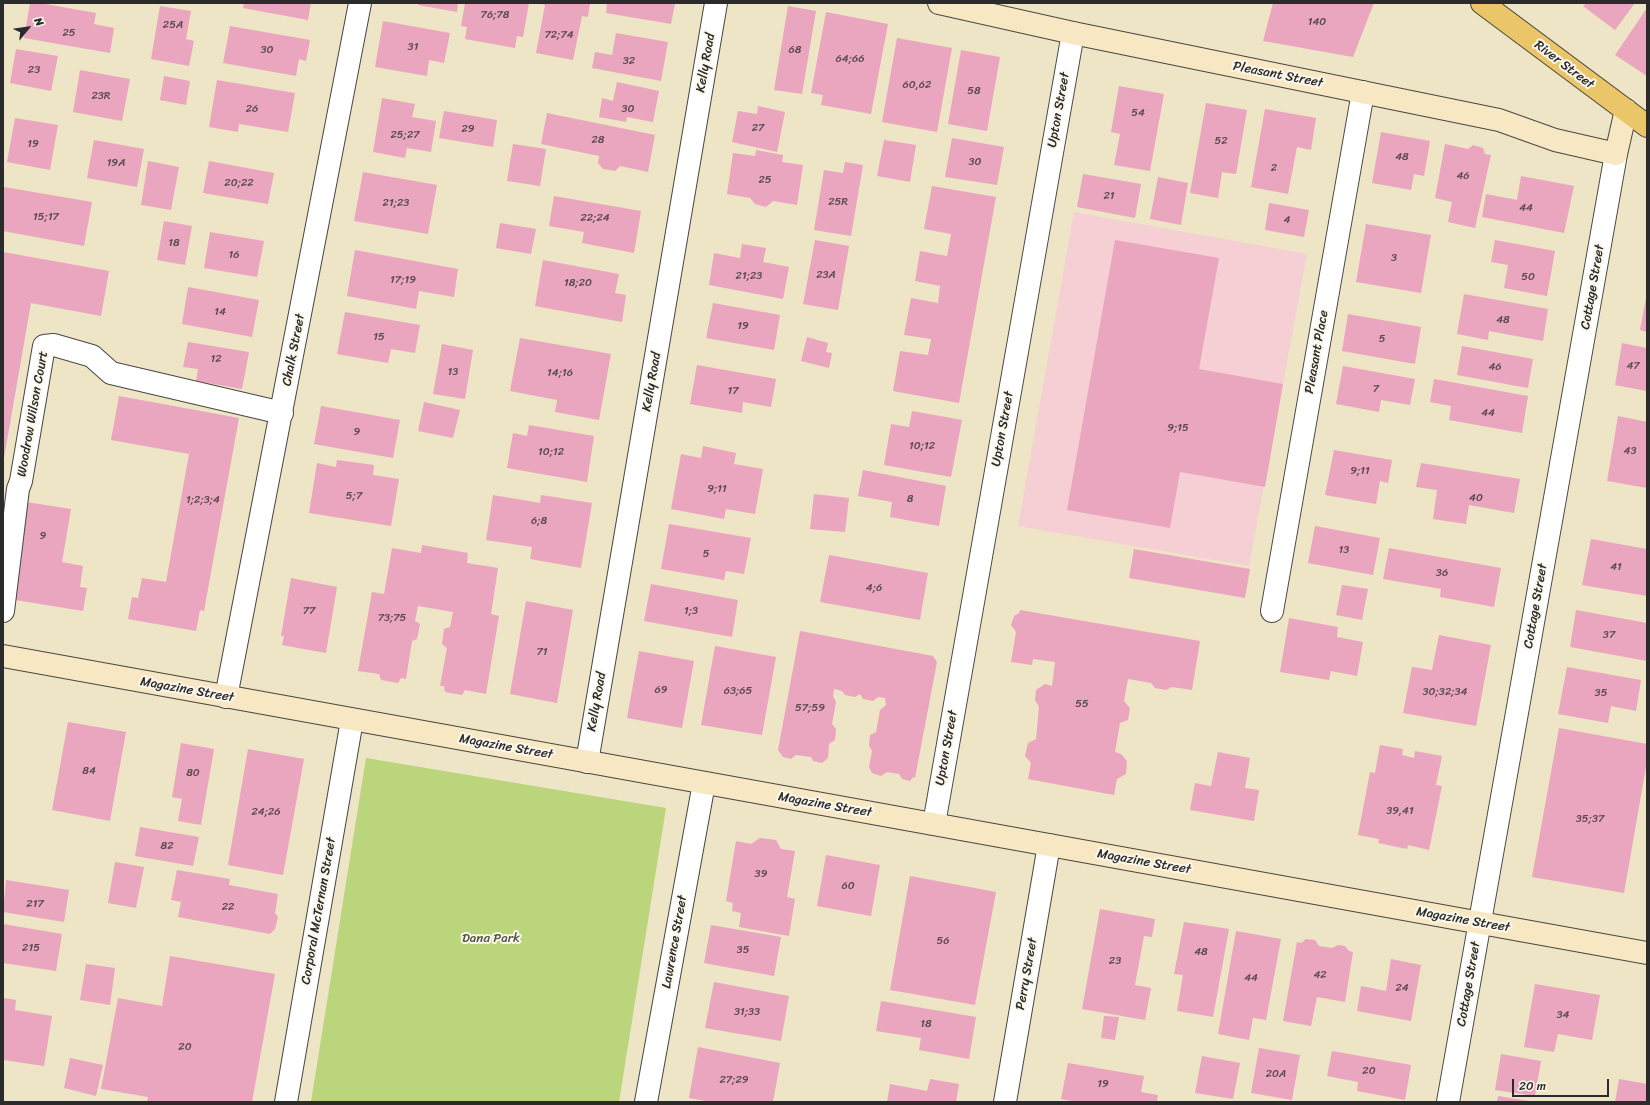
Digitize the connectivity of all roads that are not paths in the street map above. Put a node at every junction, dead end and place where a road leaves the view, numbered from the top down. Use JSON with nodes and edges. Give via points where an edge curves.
{"nodes":[{"id":1,"x":360,"y":3,"type":"edge"},
{"id":2,"x":716,"y":3,"type":"edge"},
{"id":3,"x":939,"y":3,"type":"edge"},
{"id":4,"x":1482,"y":3,"type":"edge"},
{"id":5,"x":1073,"y":33,"type":"junction"},
{"id":6,"x":1363,"y":92,"type":"junction"},
{"id":7,"x":1626,"y":110,"type":"junction"},
{"id":8,"x":1647,"y":126,"type":"edge"},
{"id":9,"x":1616,"y":154,"type":"junction"},
{"id":10,"x":282,"y":413,"type":"junction"},
{"id":11,"x":3,"y":611,"type":"edge"},
{"id":12,"x":1272,"y":611,"type":"dead end"},
{"id":13,"x":3,"y":656,"type":"edge"},
{"id":14,"x":226,"y":697,"type":"junction"},
{"id":15,"x":352,"y":720,"type":"junction"},
{"id":16,"x":587,"y":762,"type":"junction"},
{"id":17,"x":704,"y":783,"type":"junction"},
{"id":18,"x":934,"y":824,"type":"junction"},
{"id":19,"x":1049,"y":845,"type":"junction"},
{"id":20,"x":1480,"y":923,"type":"junction"},
{"id":21,"x":1647,"y":953,"type":"edge"},
{"id":22,"x":286,"y":1102,"type":"edge"},
{"id":23,"x":646,"y":1102,"type":"edge"},
{"id":24,"x":1005,"y":1102,"type":"edge"},
{"id":25,"x":1448,"y":1102,"type":"edge"}],
"edges":[{"from":1,"to":10,"type":"street","name":"Chalk Street"},
{"from":2,"to":16,"type":"street","name":"Kelly Road"},
{"from":3,"to":5,"type":"street","name":"Pleasant Street"},
{"from":4,"to":7,"type":"main road","name":"River Street"},
{"from":5,"to":6,"type":"street","name":"Pleasant Street"},
{"from":5,"to":18,"type":"street","name":"Upton Street"},
{"from":6,"to":9,"type":"street","name":"Pleasant Street","via":[[1499,120],[1548,138]]},
{"from":6,"to":12,"type":"street","name":"Pleasant Place"},
{"from":7,"to":8,"type":"main road","name":"River Street"},
{"from":7,"to":9,"type":"street","name":"Cottage Street"},
{"from":9,"to":20,"type":"street","name":"Cottage Street"},
{"from":10,"to":11,"type":"street","name":"Woodrow Wilson Court","via":[[111,372],[92,356],[54,345],[44,346],[18,489]]},
{"from":10,"to":14,"type":"street","name":"Chalk Street"},
{"from":13,"to":14,"type":"street","name":"Magazine Street"},
{"from":14,"to":15,"type":"street","name":"Magazine Street"},
{"from":15,"to":16,"type":"street","name":"Magazine Street"},
{"from":15,"to":22,"type":"street","name":"Corporal McTernan Street"},
{"from":16,"to":17,"type":"street","name":"Magazine Street"},
{"from":17,"to":18,"type":"street","name":"Magazine Street"},
{"from":17,"to":23,"type":"street","name":"Lawrence Street"},
{"from":18,"to":19,"type":"street","name":"Magazine Street"},
{"from":19,"to":20,"type":"street","name":"Magazine Street"},
{"from":19,"to":24,"type":"street","name":"Perry Street"},
{"from":20,"to":21,"type":"street","name":"Magazine Street"},
{"from":20,"to":25,"type":"street","name":"Cottage Street"}]}
